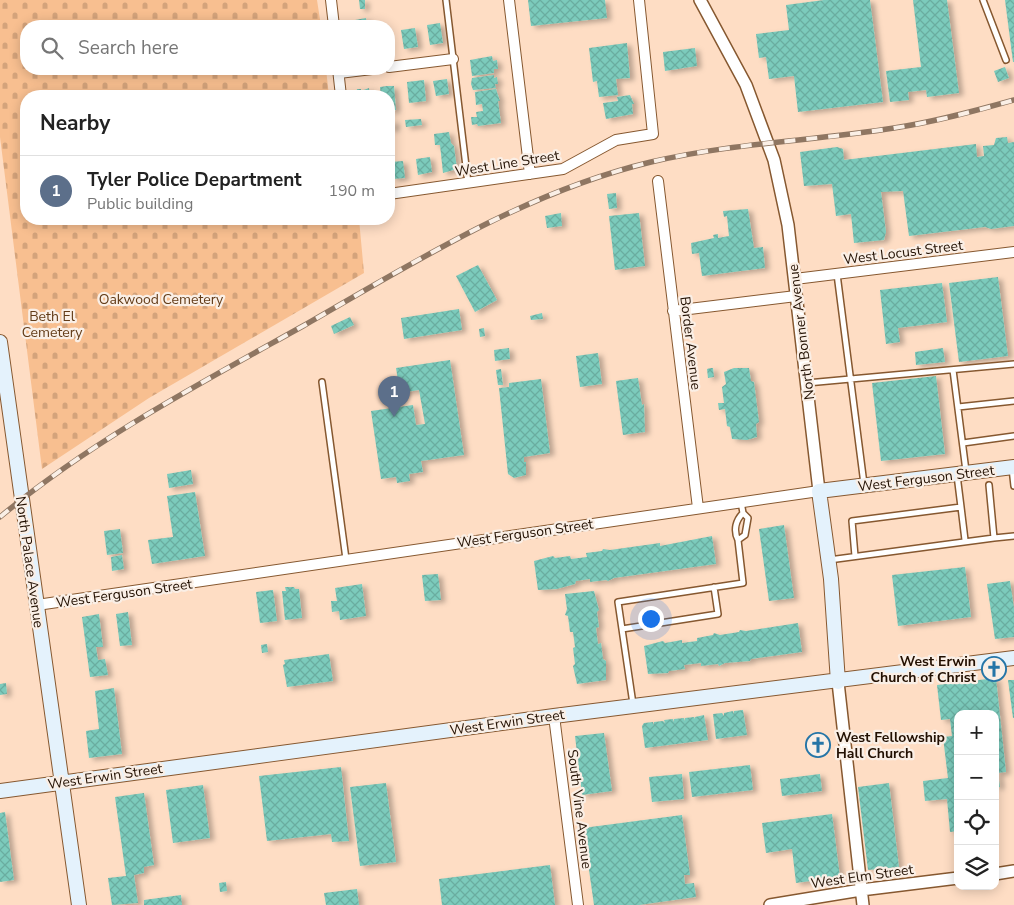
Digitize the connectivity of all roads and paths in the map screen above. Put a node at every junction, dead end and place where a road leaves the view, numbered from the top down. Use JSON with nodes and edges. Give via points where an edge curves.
{"nodes":[{"id":1,"x":331,"y":0,"type":"edge"},
{"id":2,"x":446,"y":0,"type":"edge"},
{"id":3,"x":509,"y":0,"type":"edge"},
{"id":4,"x":639,"y":0,"type":"edge"},
{"id":5,"x":700,"y":0,"type":"edge"},
{"id":6,"x":983,"y":0,"type":"edge"},
{"id":7,"x":333,"y":20,"type":"edge"},
{"id":8,"x":454,"y":59,"type":"junction"},
{"id":9,"x":1006,"y":60,"type":"dead end"},
{"id":10,"x":395,"y":66,"type":"edge"},
{"id":11,"x":339,"y":75,"type":"edge"},
{"id":12,"x":341,"y":90,"type":"edge"},
{"id":13,"x":530,"y":174,"type":"junction"},
{"id":14,"x":658,"y":181,"type":"dead end"},
{"id":15,"x":468,"y":184,"type":"junction"},
{"id":16,"x":395,"y":193,"type":"edge"},
{"id":17,"x":1014,"y":252,"type":"edge"},
{"id":18,"x":837,"y":274,"type":"junction"},
{"id":19,"x":795,"y":279,"type":"junction"},
{"id":20,"x":796,"y":296,"type":"junction"},
{"id":21,"x":673,"y":311,"type":"junction"},
{"id":22,"x":0,"y":342,"type":"edge"},
{"id":23,"x":1014,"y":364,"type":"edge"},
{"id":24,"x":953,"y":370,"type":"junction"},
{"id":25,"x":849,"y":380,"type":"junction"},
{"id":26,"x":322,"y":382,"type":"dead end"},
{"id":27,"x":807,"y":383,"type":"junction"},
{"id":28,"x":1014,"y":401,"type":"edge"},
{"id":29,"x":958,"y":407,"type":"junction"},
{"id":30,"x":1014,"y":436,"type":"edge"},
{"id":31,"x":963,"y":442,"type":"junction"},
{"id":32,"x":1013,"y":467,"type":"edge"},
{"id":33,"x":962,"y":473,"type":"junction"},
{"id":34,"x":864,"y":485,"type":"junction"},
{"id":35,"x":989,"y":485,"type":"dead end"},
{"id":36,"x":1014,"y":486,"type":"edge"},
{"id":37,"x":819,"y":490,"type":"junction"},
{"id":38,"x":741,"y":502,"type":"junction"},
{"id":39,"x":961,"y":507,"type":"junction"},
{"id":40,"x":698,"y":508,"type":"junction"},
{"id":41,"x":743,"y":513,"type":"junction"},
{"id":42,"x":1014,"y":536,"type":"edge"},
{"id":43,"x":994,"y":538,"type":"junction"},
{"id":44,"x":738,"y":540,"type":"junction"},
{"id":45,"x":966,"y":540,"type":"junction"},
{"id":46,"x":855,"y":556,"type":"junction"},
{"id":47,"x":346,"y":559,"type":"junction"},
{"id":48,"x":828,"y":560,"type":"junction"},
{"id":49,"x":714,"y":587,"type":"junction"},
{"id":50,"x":37,"y":605,"type":"junction"},
{"id":51,"x":622,"y":629,"type":"junction"},
{"id":52,"x":1014,"y":658,"type":"edge"},
{"id":53,"x":838,"y":682,"type":"junction"},
{"id":54,"x":633,"y":706,"type":"junction"},
{"id":55,"x":554,"y":716,"type":"junction"},
{"id":56,"x":62,"y":782,"type":"junction"},
{"id":57,"x":0,"y":791,"type":"edge"},
{"id":58,"x":1014,"y":871,"type":"edge"},
{"id":59,"x":999,"y":873,"type":"edge"},
{"id":60,"x":954,"y":878,"type":"edge"},
{"id":61,"x":861,"y":890,"type":"junction"},
{"id":62,"x":79,"y":905,"type":"edge"},
{"id":63,"x":578,"y":905,"type":"edge"},
{"id":64,"x":770,"y":905,"type":"edge"},
{"id":65,"x":863,"y":905,"type":"edge"}],
"edges":[{"from":1,"to":7,"type":"street"},
{"from":2,"to":8,"type":"lane"},
{"from":3,"to":13,"type":"street"},
{"from":4,"to":13,"type":"street","name":"West Line Street","via":[[653,134],[616,140],[570,166]]},
{"from":5,"to":19,"type":"street","name":"North Bonner Avenue","via":[[746,86],[762,124],[774,160],[788,225]]},
{"from":6,"to":9,"type":"lane"},
{"from":8,"to":10,"type":"street"},
{"from":8,"to":15,"type":"lane"},
{"from":11,"to":12,"type":"street"},
{"from":13,"to":15,"type":"street","name":"West Line Street"},
{"from":14,"to":21,"type":"street","name":"Border Avenue"},
{"from":15,"to":16,"type":"street","name":"West Line Street"},
{"from":17,"to":18,"type":"street","name":"West Locust Street"},
{"from":18,"to":19,"type":"street","name":"West Locust Street"},
{"from":18,"to":25,"type":"lane"},
{"from":19,"to":20,"type":"street","name":"North Bonner Avenue"},
{"from":20,"to":21,"type":"street"},
{"from":20,"to":27,"type":"street","name":"North Bonner Avenue"},
{"from":21,"to":40,"type":"street","name":"Border Avenue"},
{"from":22,"to":50,"type":"main road","name":"North Palace Avenue"},
{"from":23,"to":24,"type":"lane"},
{"from":24,"to":25,"type":"lane","via":[[925,370]]},
{"from":24,"to":29,"type":"lane"},
{"from":25,"to":27,"type":"lane"},
{"from":25,"to":34,"type":"lane"},
{"from":26,"to":47,"type":"lane"},
{"from":27,"to":37,"type":"street","name":"North Bonner Avenue"},
{"from":28,"to":29,"type":"lane"},
{"from":29,"to":31,"type":"lane"},
{"from":30,"to":31,"type":"lane"},
{"from":31,"to":33,"type":"lane"},
{"from":32,"to":33,"type":"main road","name":"West Ferguson Street"},
{"from":32,"to":36,"type":"lane"},
{"from":33,"to":34,"type":"main road","name":"West Ferguson Street"},
{"from":33,"to":39,"type":"lane"},
{"from":34,"to":37,"type":"main road","name":"West Ferguson Street"},
{"from":35,"to":43,"type":"lane"},
{"from":37,"to":38,"type":"street","name":"West Ferguson Street"},
{"from":37,"to":48,"type":"main road","name":"North Bonner Avenue"},
{"from":38,"to":40,"type":"street","name":"West Ferguson Street"},
{"from":38,"to":41,"type":"lane"},
{"from":39,"to":45,"type":"lane"},
{"from":39,"to":46,"type":"lane","via":[[852,521]]},
{"from":40,"to":47,"type":"street","name":"West Ferguson Street"},
{"from":41,"to":44,"type":"lane","via":[[738,519],[735,534]]},
{"from":41,"to":44,"type":"lane","via":[[748,518],[744,535]]},
{"from":42,"to":43,"type":"lane"},
{"from":43,"to":45,"type":"lane"},
{"from":44,"to":49,"type":"lane","via":[[743,583]]},
{"from":45,"to":46,"type":"lane"},
{"from":46,"to":48,"type":"lane"},
{"from":47,"to":50,"type":"street","name":"West Ferguson Street"},
{"from":48,"to":53,"type":"main road","name":"North Bonner Avenue"},
{"from":49,"to":51,"type":"lane","via":[[618,602]]},
{"from":49,"to":51,"type":"lane","via":[[718,614]]},
{"from":50,"to":56,"type":"main road","name":"North Palace Avenue"},
{"from":51,"to":54,"type":"lane"},
{"from":52,"to":53,"type":"main road","name":"West Erwin Street"},
{"from":53,"to":54,"type":"main road","name":"West Erwin Street"},
{"from":53,"to":61,"type":"street"},
{"from":54,"to":55,"type":"main road","name":"West Erwin Street"},
{"from":55,"to":56,"type":"main road","name":"West Erwin Street"},
{"from":55,"to":63,"type":"street","name":"South Vine Avenue"},
{"from":56,"to":57,"type":"main road","name":"West Erwin Street"},
{"from":56,"to":62,"type":"main road","name":"North Palace Avenue"},
{"from":58,"to":59,"type":"street"},
{"from":60,"to":61,"type":"street","name":"West Elm Street"},
{"from":61,"to":64,"type":"street","name":"West Elm Street"},
{"from":61,"to":65,"type":"street"}]}
